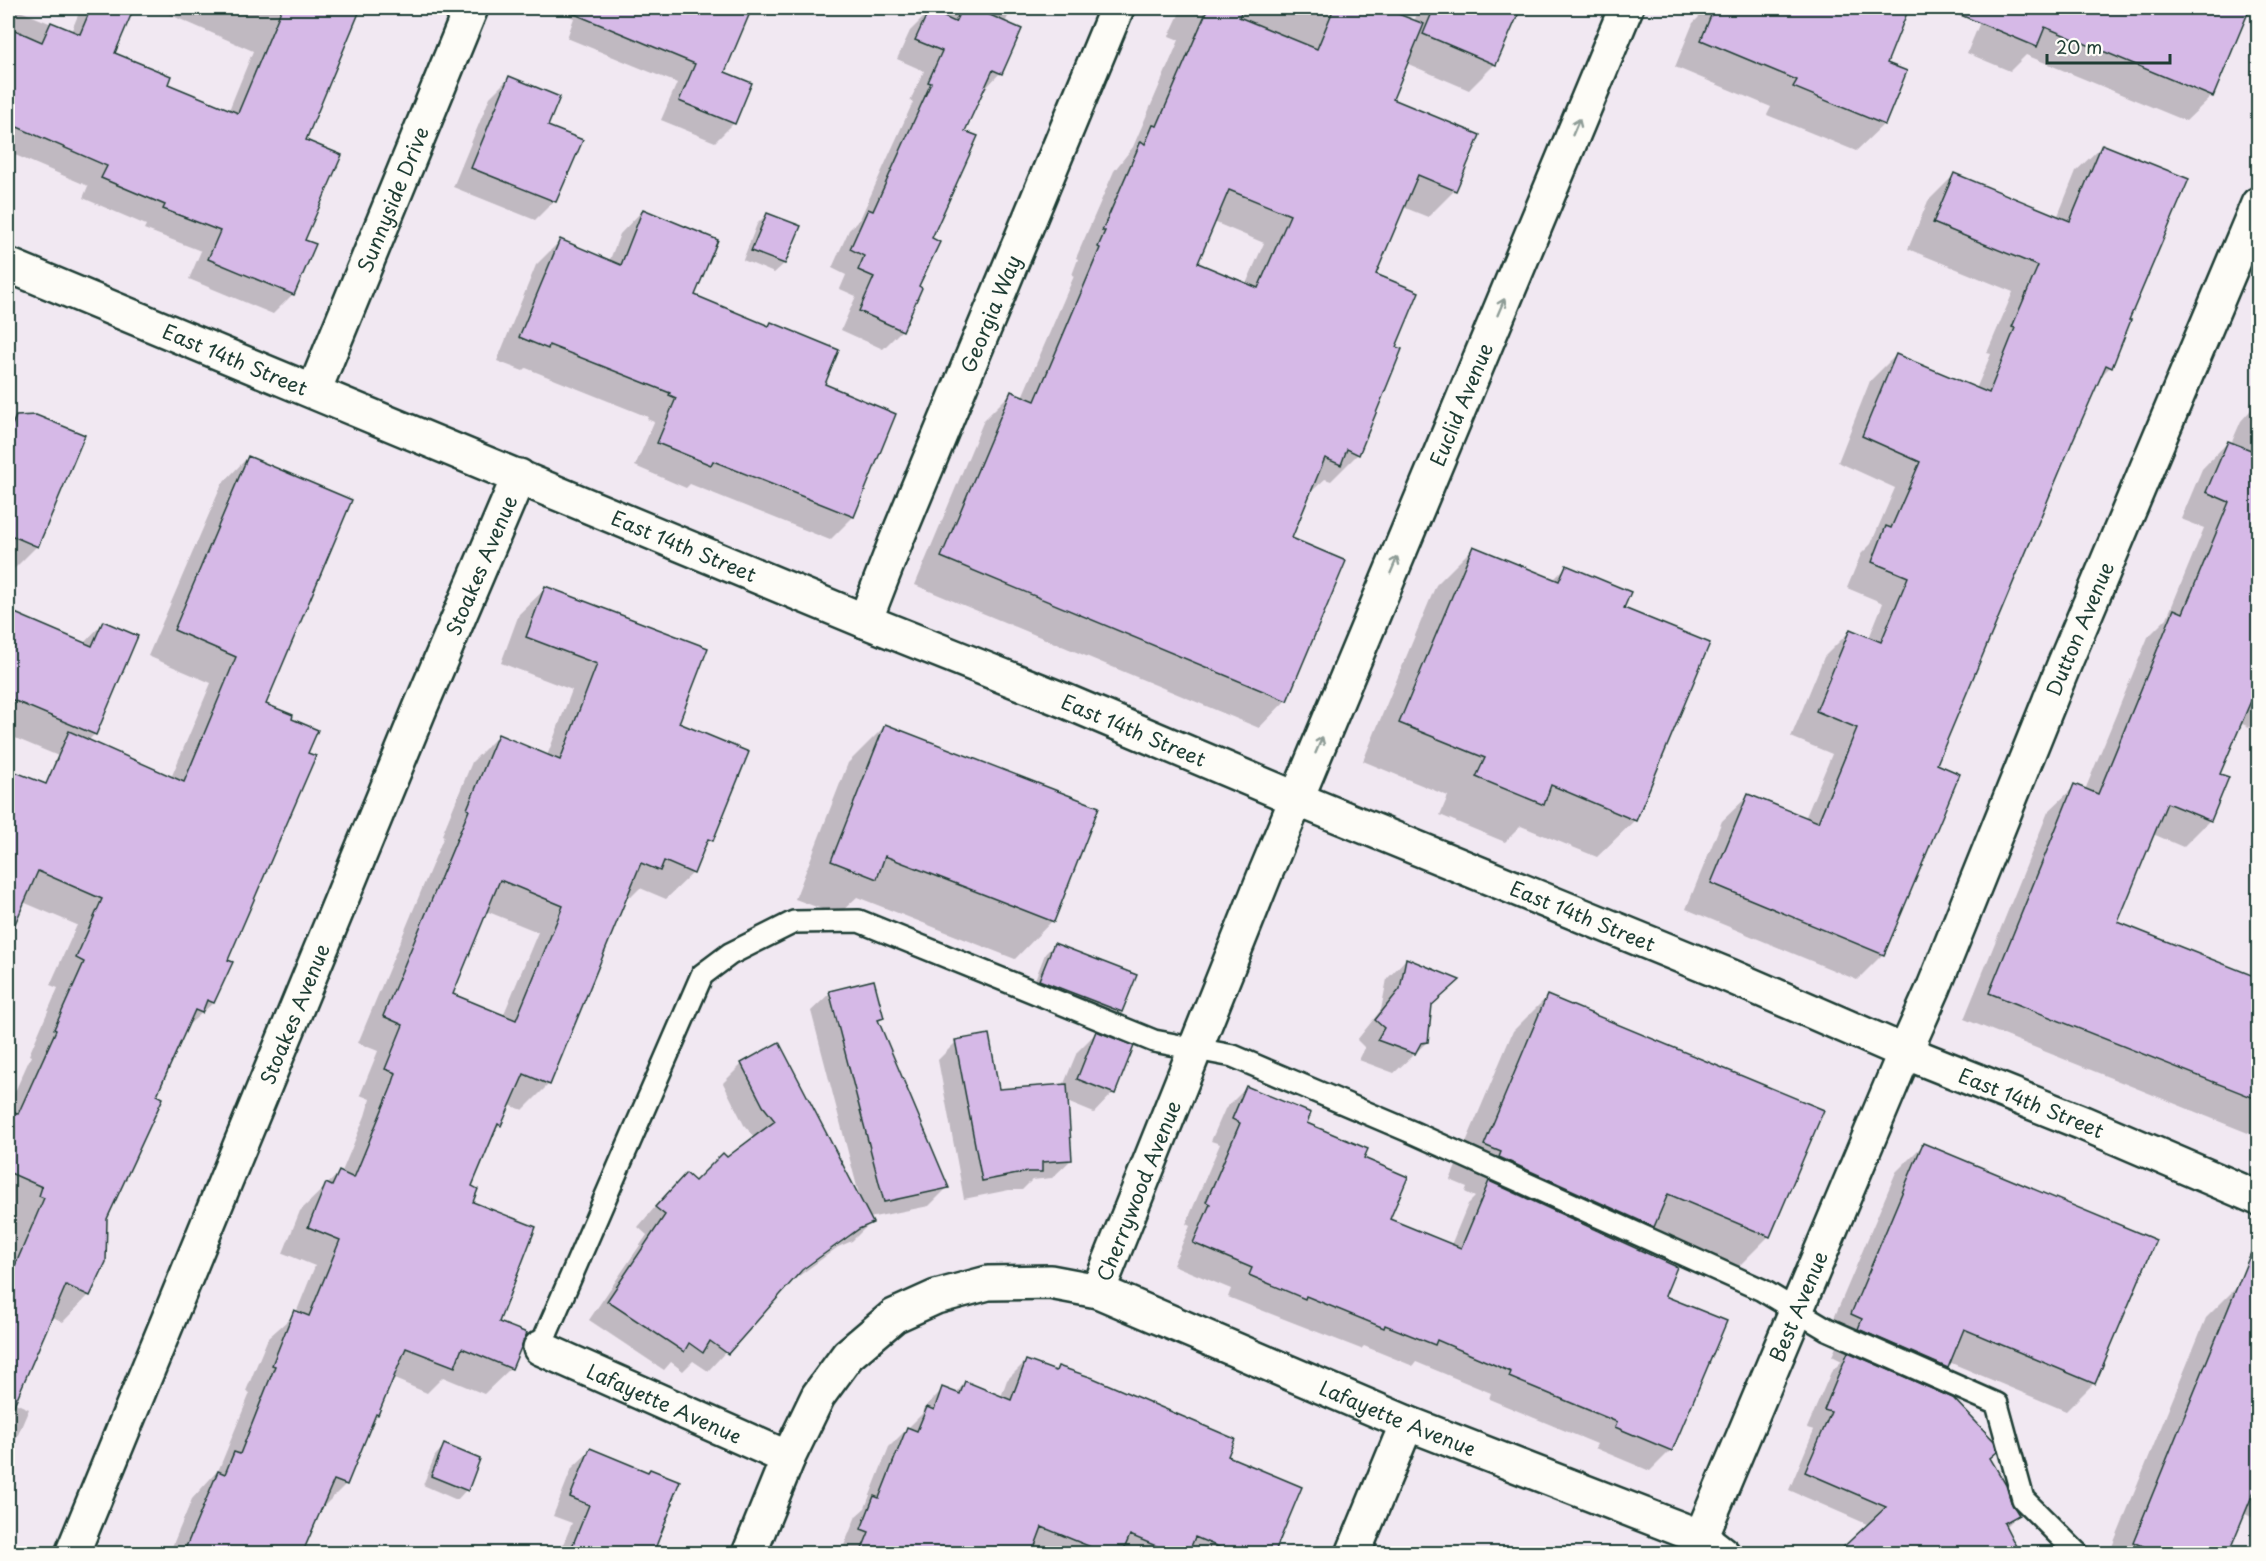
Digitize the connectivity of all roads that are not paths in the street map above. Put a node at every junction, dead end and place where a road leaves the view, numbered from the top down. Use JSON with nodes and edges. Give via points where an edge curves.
{"nodes":[{"id":1,"x":471,"y":8,"type":"edge"},
{"id":2,"x":1117,"y":8,"type":"edge"},
{"id":3,"x":1626,"y":8,"type":"edge"},
{"id":4,"x":2259,"y":204,"type":"edge"},
{"id":5,"x":8,"y":266,"type":"edge"},
{"id":6,"x":314,"y":391,"type":"junction"},
{"id":7,"x":519,"y":476,"type":"junction"},
{"id":8,"x":865,"y":621,"type":"junction"},
{"id":9,"x":1297,"y":799,"type":"junction"},
{"id":10,"x":1194,"y":1047,"type":"junction"},
{"id":11,"x":1905,"y":1052,"type":"junction"},
{"id":12,"x":2259,"y":1198,"type":"edge"},
{"id":13,"x":1098,"y":1291,"type":"junction"},
{"id":14,"x":1796,"y":1311,"type":"junction"},
{"id":15,"x":540,"y":1348,"type":"joint"},
{"id":16,"x":1407,"y":1423,"type":"junction"},
{"id":17,"x":788,"y":1458,"type":"junction"},
{"id":18,"x":1712,"y":1545,"type":"edge"},
{"id":19,"x":72,"y":1554,"type":"edge"},
{"id":20,"x":749,"y":1554,"type":"edge"},
{"id":21,"x":1353,"y":1554,"type":"edge"},
{"id":22,"x":2078,"y":1554,"type":"edge"}],
"edges":[{"from":1,"to":6,"type":"street","name":"Sunnyside Drive"},
{"from":2,"to":8,"type":"street","name":"Georgia Way"},
{"from":9,"to":3,"type":"street","name":"Euclid Avenue","one_way":true},
{"from":4,"to":11,"type":"street","name":"Dutton Avenue"},
{"from":5,"to":6,"type":"street","name":"East 14th Street"},
{"from":6,"to":7,"type":"street","name":"East 14th Street"},
{"from":7,"to":8,"type":"street","name":"East 14th Street"},
{"from":7,"to":19,"type":"street","name":"Stoakes Avenue"},
{"from":8,"to":9,"type":"street","name":"East 14th Street"},
{"from":9,"to":10,"type":"street","name":"Cherrywood Avenue"},
{"from":9,"to":11,"type":"street","name":"East 14th Street","via":[[1720,971]]},
{"from":10,"to":13,"type":"street","name":"Cherrywood Avenue"},
{"from":10,"to":14,"type":"lane","via":[[1233,1056],[1414,1133],[1762,1290]]},
{"from":10,"to":15,"type":"lane","via":[[1154,1041],[859,921],[794,922],[730,954],[702,975]]},
{"from":11,"to":12,"type":"street","name":"East 14th Street"},
{"from":11,"to":14,"type":"street","name":"Best Avenue"},
{"from":13,"to":16,"type":"street","name":"Lafayette Avenue"},
{"from":13,"to":17,"type":"street","name":"Cherrywood Avenue","via":[[1050,1282],[988,1283],[936,1297],[894,1316],[848,1355],[818,1396]]},
{"from":14,"to":18,"type":"street","name":"Best Avenue"},
{"from":14,"to":22,"type":"lane","via":[[1827,1329],[1997,1404],[2023,1499]]},
{"from":15,"to":17,"type":"street","name":"Lafayette Avenue"},
{"from":16,"to":18,"type":"street","name":"Lafayette Avenue"},
{"from":16,"to":21,"type":"street"},
{"from":17,"to":20,"type":"street","name":"Cherrywood Avenue"}]}
